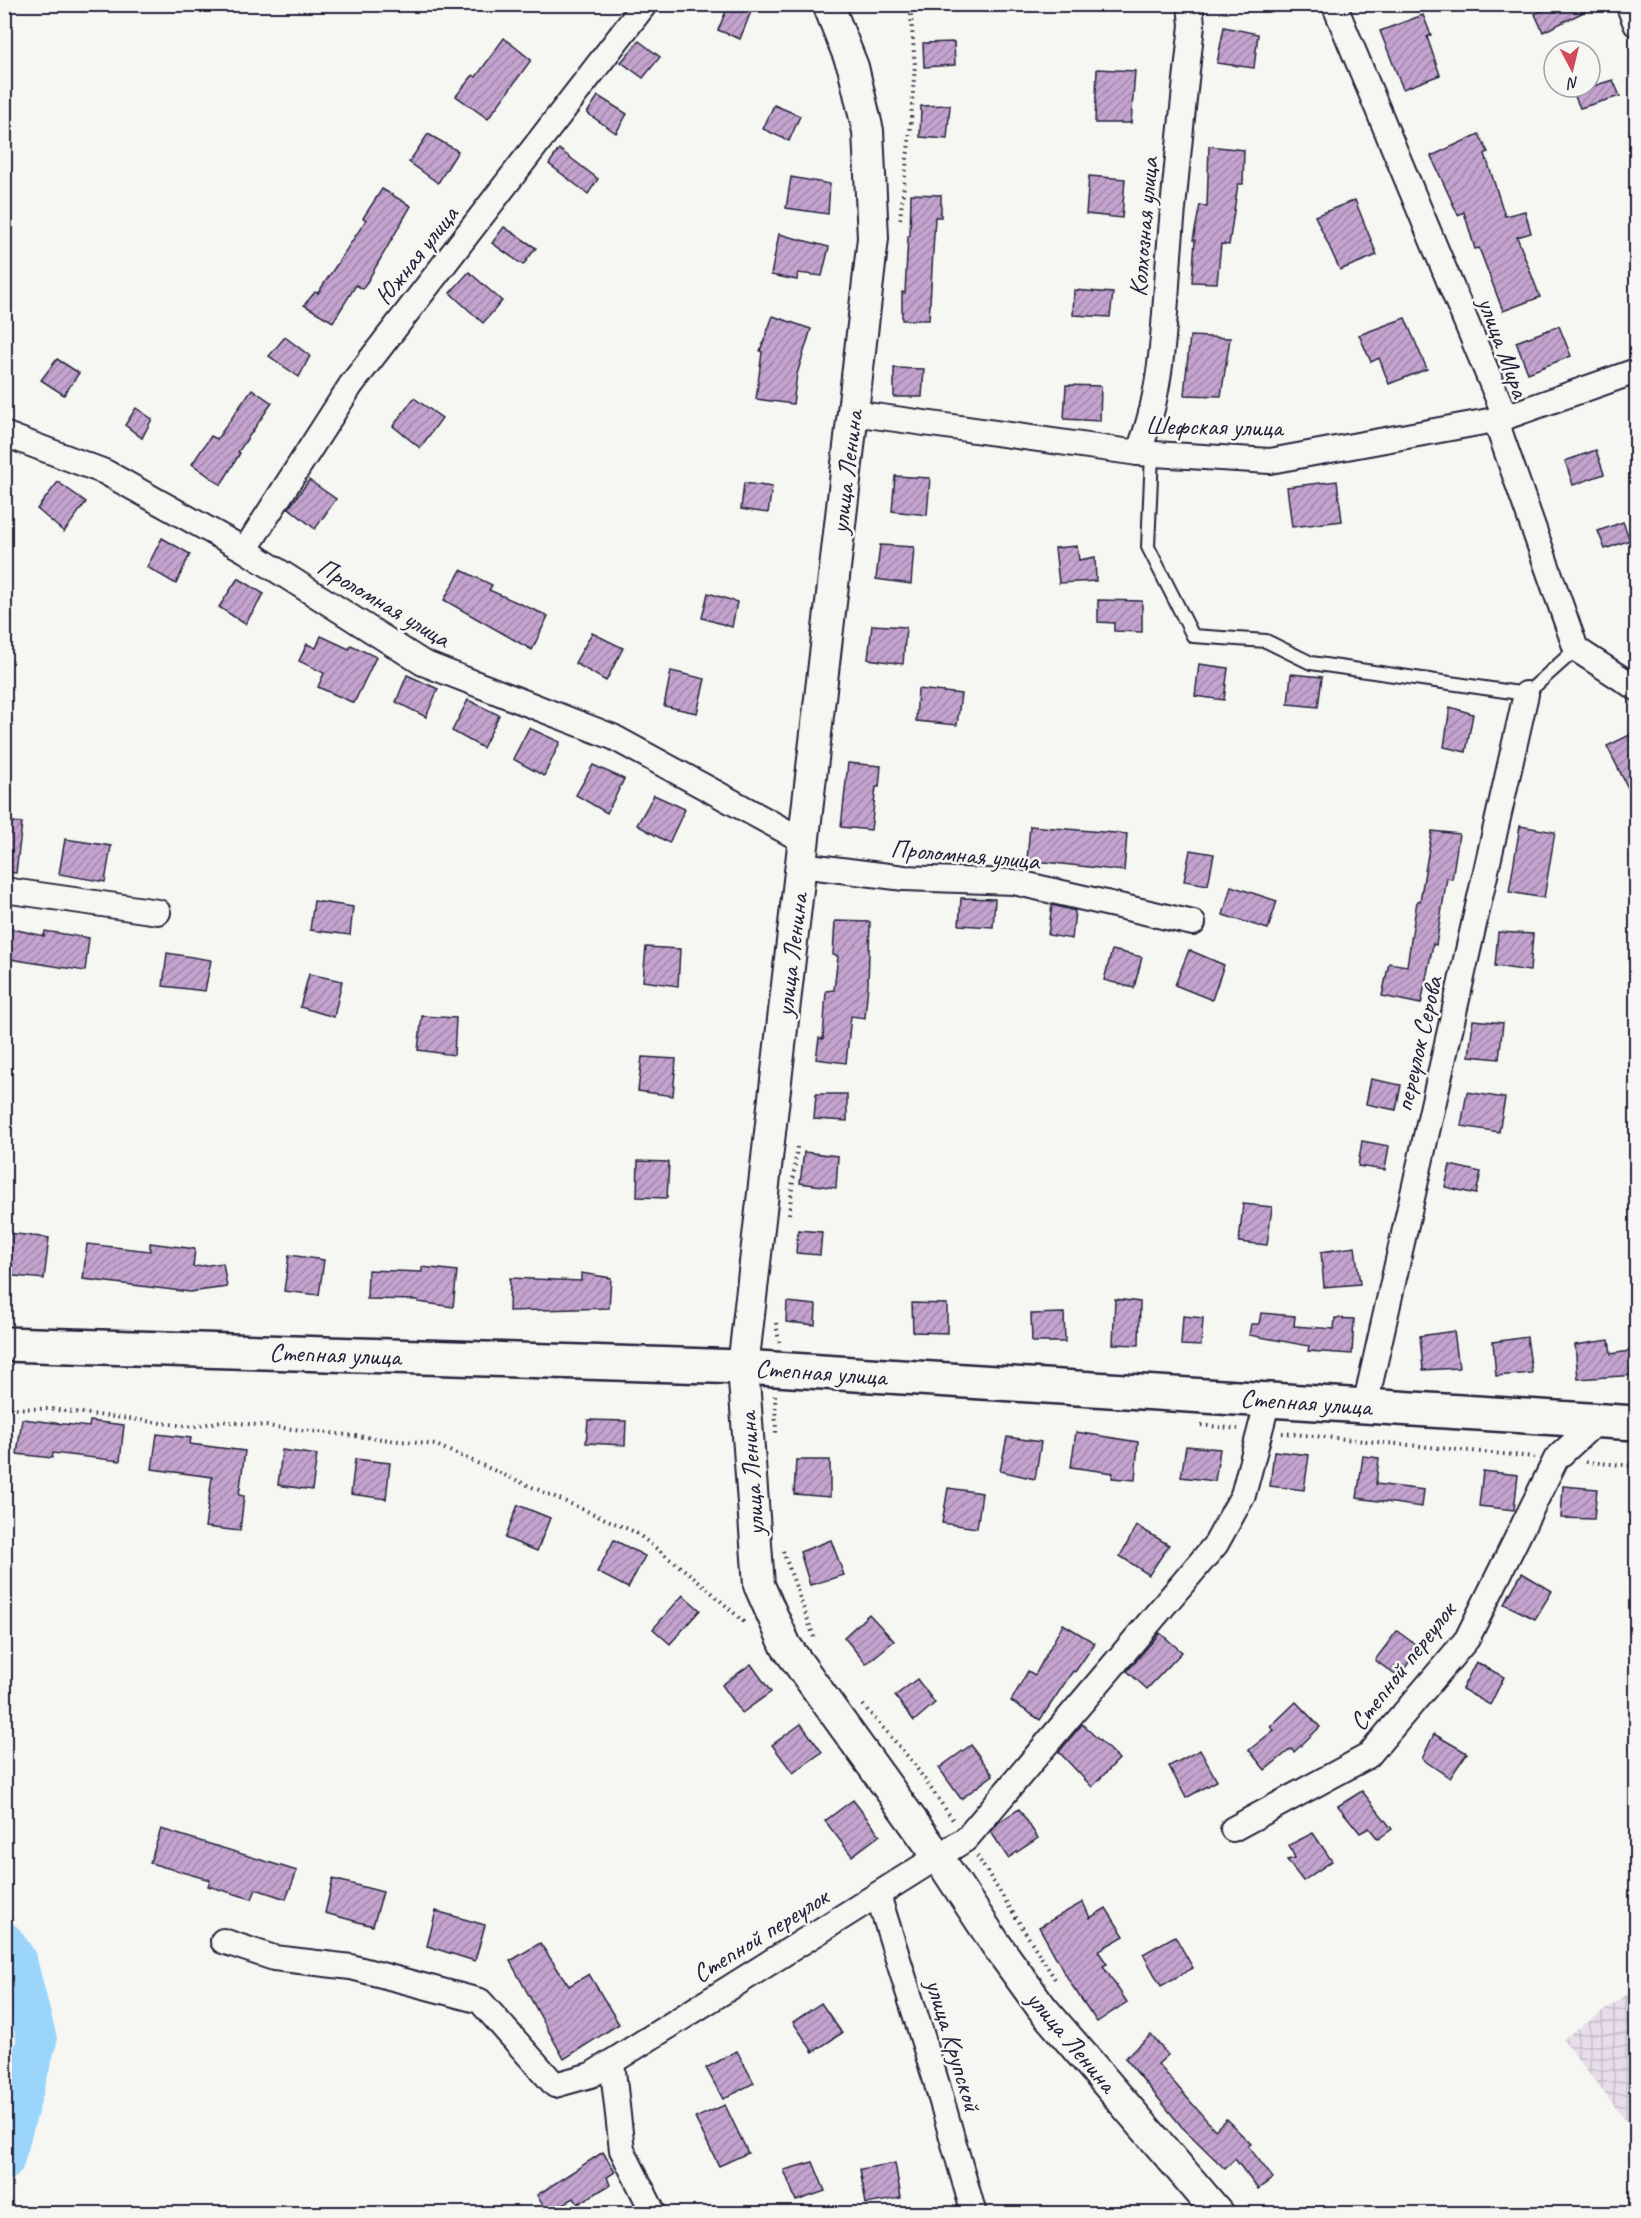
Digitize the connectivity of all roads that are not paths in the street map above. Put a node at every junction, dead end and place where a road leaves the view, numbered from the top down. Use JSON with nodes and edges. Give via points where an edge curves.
{"nodes":[{"id":1,"x":645,"y":4,"type":"edge"},
{"id":2,"x":828,"y":4,"type":"edge"},
{"id":3,"x":1190,"y":4,"type":"edge"},
{"id":4,"x":1334,"y":4,"type":"edge"},
{"id":5,"x":1628,"y":4,"type":"edge"},
{"id":6,"x":1636,"y":24,"type":"edge"},
{"id":7,"x":1636,"y":370,"type":"edge"},
{"id":8,"x":853,"y":413,"type":"junction"},
{"id":9,"x":1500,"y":419,"type":"junction"},
{"id":10,"x":4,"y":434,"type":"edge"},
{"id":11,"x":1145,"y":453,"type":"junction"},
{"id":12,"x":245,"y":550,"type":"junction"},
{"id":13,"x":1576,"y":649,"type":"junction"},
{"id":14,"x":1636,"y":688,"type":"edge"},
{"id":15,"x":1526,"y":694,"type":"junction"},
{"id":16,"x":802,"y":853,"type":"junction"},
{"id":17,"x":4,"y":890,"type":"edge"},
{"id":18,"x":158,"y":912,"type":"dead end"},
{"id":19,"x":1193,"y":923,"type":"dead end"},
{"id":20,"x":4,"y":1344,"type":"edge"},
{"id":21,"x":743,"y":1366,"type":"junction"},
{"id":22,"x":1365,"y":1406,"type":"junction"},
{"id":23,"x":1264,"y":1415,"type":"junction"},
{"id":24,"x":1597,"y":1421,"type":"junction"},
{"id":25,"x":1636,"y":1423,"type":"edge"},
{"id":26,"x":1233,"y":1830,"type":"dead end"},
{"id":27,"x":939,"y":1858,"type":"junction"},
{"id":28,"x":878,"y":1895,"type":"junction"},
{"id":29,"x":223,"y":1941,"type":"dead end"},
{"id":30,"x":612,"y":2062,"type":"junction"},
{"id":31,"x":654,"y":2214,"type":"edge"},
{"id":32,"x":974,"y":2214,"type":"edge"},
{"id":33,"x":1219,"y":2214,"type":"edge"}],
"edges":[{"from":1,"to":12,"type":"street","name":"Южная улица","via":[[351,385]]},
{"from":2,"to":8,"type":"street","name":"улица Ленина","via":[[853,68],[868,131],[873,238]]},
{"from":3,"to":11,"type":"street","name":"Колхозная улица","via":[[1192,26],[1159,373],[1144,437]]},
{"from":4,"to":9,"type":"street","name":"улица Мира","via":[[1501,406]]},
{"from":5,"to":6,"type":"street"},
{"from":7,"to":9,"type":"street","name":"Шефская улица"},
{"from":8,"to":11,"type":"street","name":"Шефская улица"},
{"from":8,"to":16,"type":"street","name":"улица Ленина"},
{"from":9,"to":11,"type":"street","name":"Шефская улица","via":[[1270,461]]},
{"from":9,"to":13,"type":"street","name":"улица Мира","via":[[1499,430]]},
{"from":10,"to":12,"type":"street","name":"Проломная улица","via":[[105,472]]},
{"from":11,"to":15,"type":"lane","via":[[1148,547],[1193,636],[1266,640],[1311,663]]},
{"from":12,"to":16,"type":"street","name":"Проломная улица","via":[[423,663],[613,737]]},
{"from":13,"to":14,"type":"street"},
{"from":13,"to":15,"type":"lane"},
{"from":15,"to":22,"type":"street","name":"переулок Серова"},
{"from":16,"to":19,"type":"street","name":"Проломная улица","via":[[904,878],[1014,882]]},
{"from":16,"to":21,"type":"street","name":"улица Ленина"},
{"from":17,"to":18,"type":"street"},
{"from":20,"to":21,"type":"main road","name":"Степная улица"},
{"from":21,"to":23,"type":"main road","name":"Степная улица"},
{"from":21,"to":27,"type":"street","name":"улица Ленина","via":[[759,1585],[786,1646]]},
{"from":22,"to":23,"type":"main road","name":"Степная улица"},
{"from":22,"to":24,"type":"main road","name":"Степная улица"},
{"from":23,"to":27,"type":"street","via":[[1243,1495],[1216,1544],[966,1839]]},
{"from":24,"to":25,"type":"main road","name":"Степная улица"},
{"from":24,"to":26,"type":"street","name":"Степной переулок","via":[[1556,1459],[1467,1639],[1368,1756]]},
{"from":27,"to":28,"type":"street","name":"Степной переулок"},
{"from":27,"to":33,"type":"street","name":"улица Ленина","via":[[1042,2008]]},
{"from":28,"to":30,"type":"street","name":"Степной переулок"},
{"from":28,"to":32,"type":"street","name":"улица Крупской"},
{"from":29,"to":30,"type":"street","name":"Степной переулок","via":[[274,1958],[351,1967],[480,2001],[555,2085],[591,2075]]},
{"from":30,"to":31,"type":"street","via":[[622,2150]]}]}
